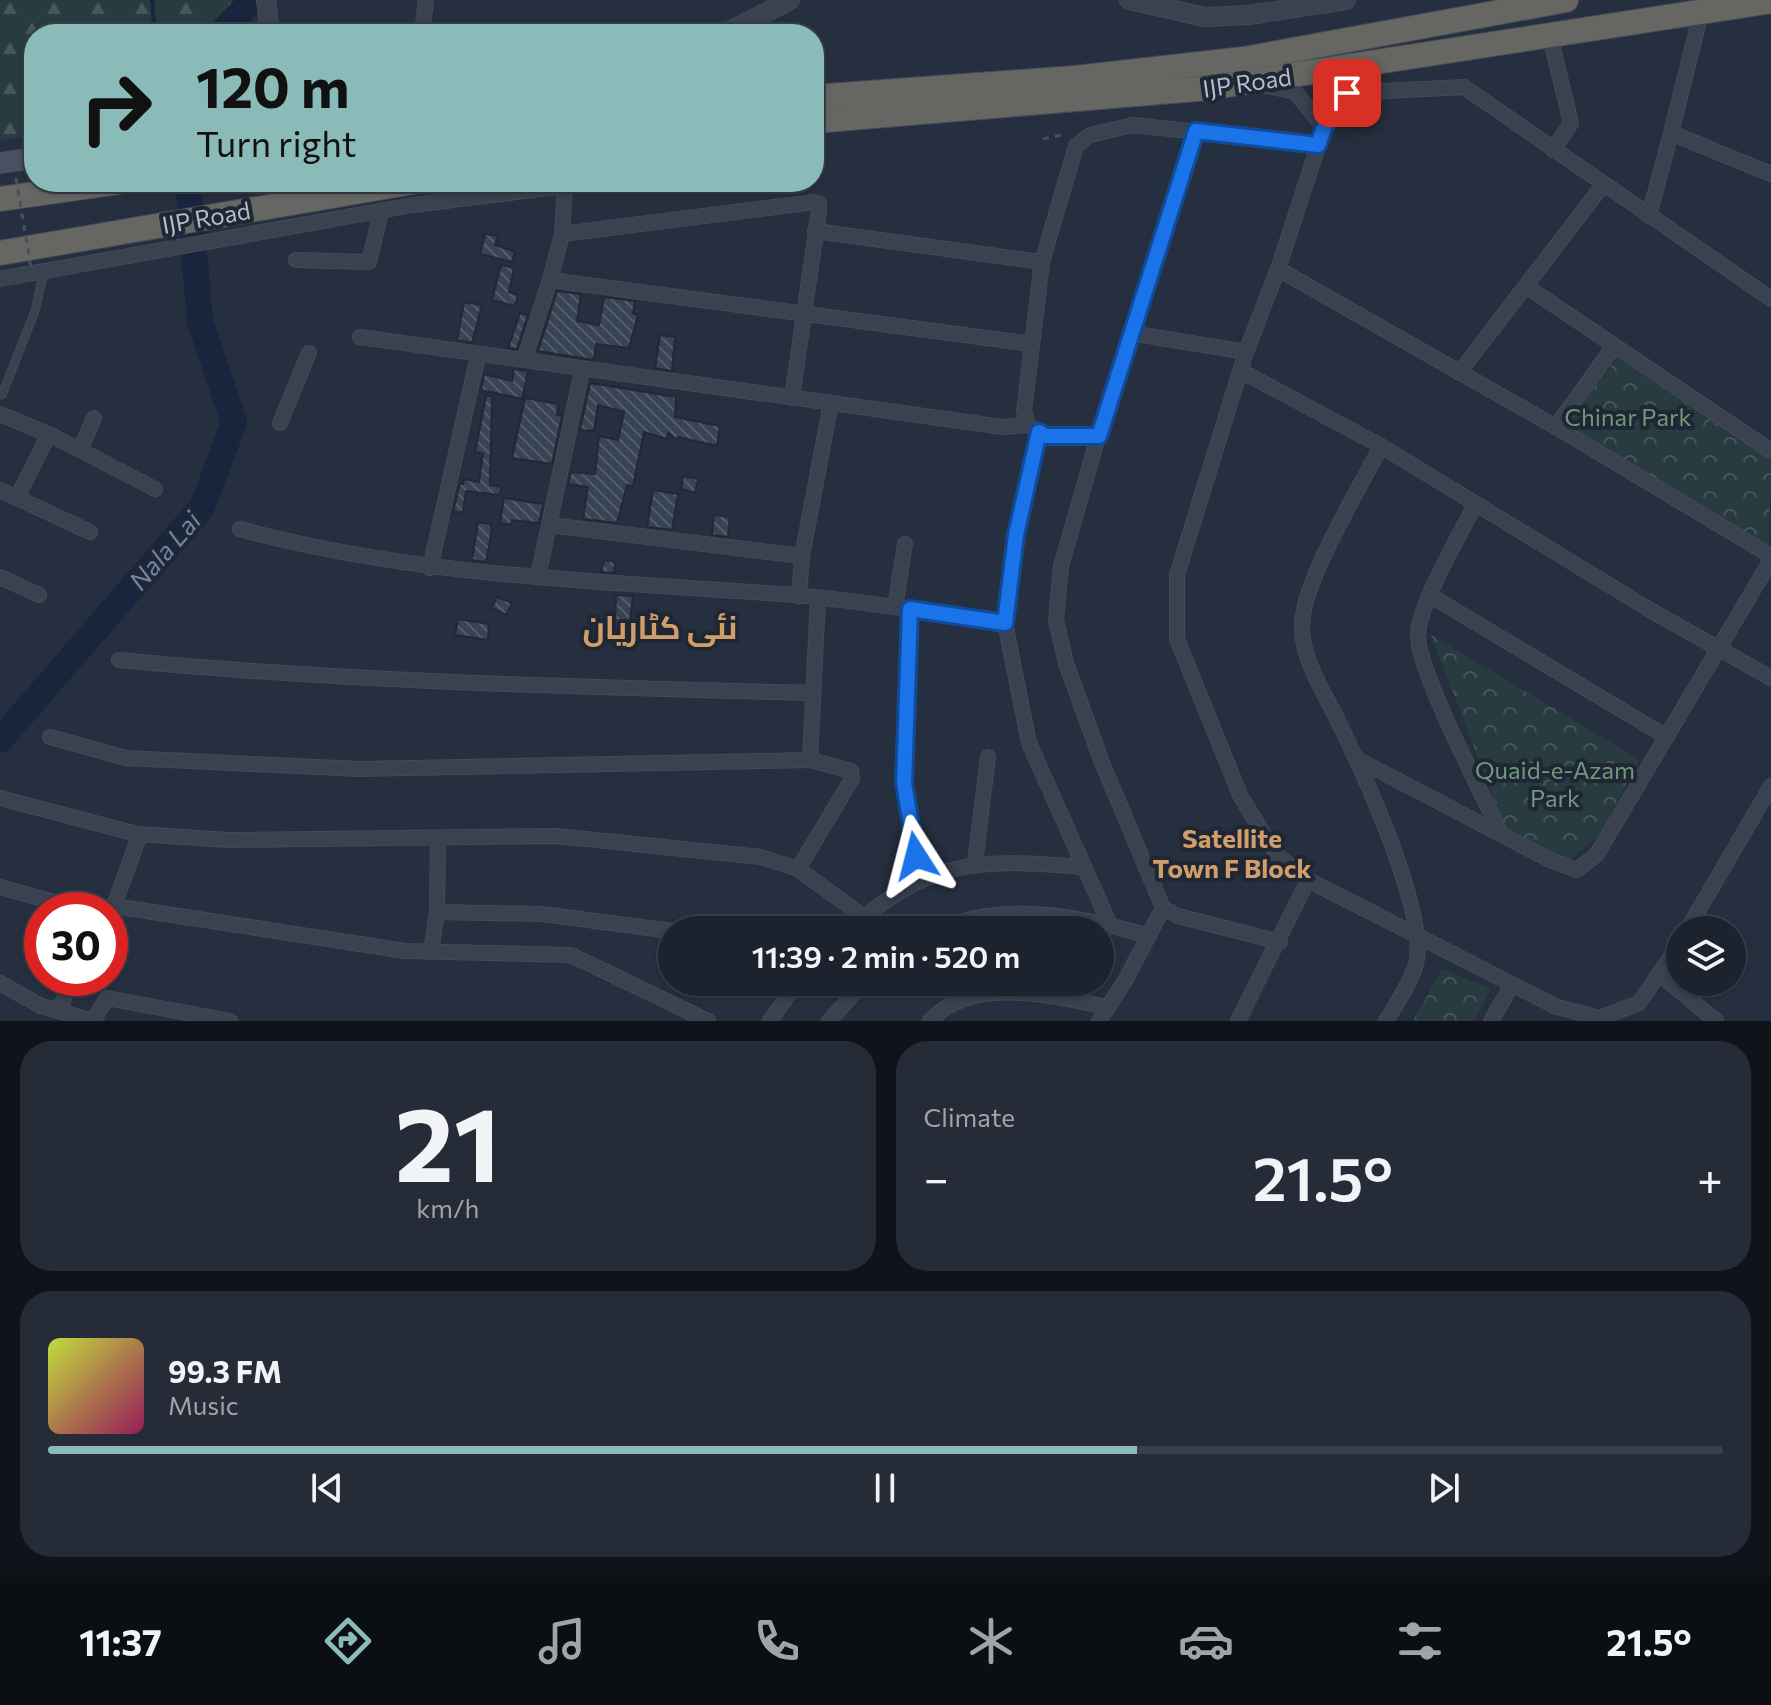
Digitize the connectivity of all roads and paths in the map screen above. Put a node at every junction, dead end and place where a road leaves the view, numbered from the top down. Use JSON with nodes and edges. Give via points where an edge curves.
{"nodes":[{"id":1,"x":266,"y":0,"type":"edge"},
{"id":2,"x":426,"y":0,"type":"edge"},
{"id":3,"x":790,"y":0,"type":"edge"},
{"id":4,"x":1129,"y":0,"type":"edge"},
{"id":5,"x":1346,"y":0,"type":"edge"},
{"id":6,"x":1566,"y":0,"type":"edge"},
{"id":7,"x":1771,"y":1,"type":"edge"},
{"id":8,"x":1701,"y":13,"type":"junction"},
{"id":9,"x":269,"y":24,"type":"edge"},
{"id":10,"x":423,"y":24,"type":"edge"},
{"id":11,"x":743,"y":24,"type":"edge"},
{"id":12,"x":1550,"y":36,"type":"junction"},
{"id":13,"x":1350,"y":67,"type":"junction"},
{"id":14,"x":1248,"y":82,"type":"junction"},
{"id":15,"x":1347,"y":93,"type":"junction"},
{"id":16,"x":824,"y":97,"type":"edge"},
{"id":17,"x":951,"y":98,"type":"junction"},
{"id":18,"x":824,"y":119,"type":"edge"},
{"id":19,"x":1324,"y":128,"type":"junction"},
{"id":20,"x":1196,"y":131,"type":"junction"},
{"id":21,"x":1671,"y":133,"type":"junction"},
{"id":22,"x":1318,"y":145,"type":"junction"},
{"id":23,"x":1553,"y":150,"type":"junction"},
{"id":24,"x":6,"y":158,"type":"edge"},
{"id":25,"x":1771,"y":174,"type":"edge"},
{"id":26,"x":1603,"y":185,"type":"junction"},
{"id":27,"x":49,"y":192,"type":"edge"},
{"id":28,"x":392,"y":192,"type":"edge"},
{"id":29,"x":408,"y":192,"type":"edge"},
{"id":30,"x":565,"y":192,"type":"edge"},
{"id":31,"x":0,"y":199,"type":"edge"},
{"id":32,"x":381,"y":212,"type":"junction"},
{"id":33,"x":1649,"y":216,"type":"junction"},
{"id":34,"x":815,"y":231,"type":"junction"},
{"id":35,"x":562,"y":234,"type":"junction"},
{"id":36,"x":0,"y":253,"type":"edge"},
{"id":37,"x":296,"y":260,"type":"dead end"},
{"id":38,"x":1042,"y":262,"type":"junction"},
{"id":39,"x":37,"y":269,"type":"junction"},
{"id":40,"x":1278,"y":269,"type":"junction"},
{"id":41,"x":0,"y":279,"type":"edge"},
{"id":42,"x":550,"y":280,"type":"junction"},
{"id":43,"x":1527,"y":287,"type":"junction"},
{"id":44,"x":1771,"y":299,"type":"edge"},
{"id":45,"x":803,"y":316,"type":"junction"},
{"id":46,"x":1130,"y":333,"type":"junction"},
{"id":47,"x":360,"y":337,"type":"dead end"},
{"id":48,"x":1032,"y":344,"type":"junction"},
{"id":49,"x":1614,"y":346,"type":"junction"},
{"id":50,"x":1246,"y":352,"type":"junction"},
{"id":51,"x":309,"y":353,"type":"dead end"},
{"id":52,"x":478,"y":356,"type":"junction"},
{"id":53,"x":524,"y":360,"type":"junction"},
{"id":54,"x":582,"y":371,"type":"junction"},
{"id":55,"x":1241,"y":371,"type":"junction"},
{"id":56,"x":1459,"y":373,"type":"junction"},
{"id":57,"x":2,"y":395,"type":"edge"},
{"id":58,"x":792,"y":398,"type":"junction"},
{"id":59,"x":831,"y":403,"type":"junction"},
{"id":60,"x":0,"y":414,"type":"edge"},
{"id":61,"x":94,"y":418,"type":"dead end"},
{"id":62,"x":280,"y":423,"type":"dead end"},
{"id":63,"x":1556,"y":427,"type":"junction"},
{"id":64,"x":1034,"y":429,"type":"junction"},
{"id":65,"x":53,"y":436,"type":"junction"},
{"id":66,"x":1099,"y":436,"type":"junction"},
{"id":67,"x":1381,"y":446,"type":"junction"},
{"id":68,"x":80,"y":450,"type":"junction"},
{"id":69,"x":1771,"y":451,"type":"edge"},
{"id":70,"x":155,"y":489,"type":"dead end"},
{"id":71,"x":0,"y":490,"type":"edge"},
{"id":72,"x":17,"y":498,"type":"junction"},
{"id":73,"x":1475,"y":504,"type":"junction"},
{"id":74,"x":550,"y":525,"type":"junction"},
{"id":75,"x":240,"y":529,"type":"dead end"},
{"id":76,"x":90,"y":532,"type":"dead end"},
{"id":77,"x":905,"y":544,"type":"dead end"},
{"id":78,"x":802,"y":556,"type":"junction"},
{"id":79,"x":1771,"y":558,"type":"edge"},
{"id":80,"x":430,"y":568,"type":"junction"},
{"id":81,"x":538,"y":576,"type":"junction"},
{"id":82,"x":0,"y":577,"type":"edge"},
{"id":83,"x":39,"y":595,"type":"dead end"},
{"id":84,"x":799,"y":596,"type":"junction"},
{"id":85,"x":1431,"y":596,"type":"junction"},
{"id":86,"x":818,"y":599,"type":"junction"},
{"id":87,"x":903,"y":608,"type":"junction"},
{"id":88,"x":1005,"y":623,"type":"junction"},
{"id":89,"x":1718,"y":650,"type":"junction"},
{"id":90,"x":119,"y":660,"type":"dead end"},
{"id":91,"x":1771,"y":678,"type":"edge"},
{"id":92,"x":813,"y":693,"type":"junction"},
{"id":93,"x":50,"y":737,"type":"dead end"},
{"id":94,"x":1667,"y":737,"type":"junction"},
{"id":95,"x":988,"y":757,"type":"dead end"},
{"id":96,"x":1357,"y":759,"type":"junction"},
{"id":97,"x":810,"y":760,"type":"junction"},
{"id":98,"x":1771,"y":786,"type":"edge"},
{"id":99,"x":0,"y":798,"type":"edge"},
{"id":100,"x":1499,"y":830,"type":"junction"},
{"id":101,"x":140,"y":834,"type":"junction"},
{"id":102,"x":438,"y":838,"type":"junction"},
{"id":103,"x":975,"y":863,"type":"junction"},
{"id":104,"x":1082,"y":867,"type":"junction"},
{"id":105,"x":798,"y":869,"type":"junction"},
{"id":106,"x":919,"y":880,"type":"junction"},
{"id":107,"x":1308,"y":880,"type":"junction"},
{"id":108,"x":0,"y":887,"type":"edge"},
{"id":109,"x":116,"y":892,"type":"edge"},
{"id":110,"x":24,"y":894,"type":"edge"},
{"id":111,"x":1163,"y":908,"type":"junction"},
{"id":112,"x":128,"y":911,"type":"edge"},
{"id":113,"x":437,"y":912,"type":"junction"},
{"id":114,"x":857,"y":916,"type":"edge"},
{"id":115,"x":876,"y":916,"type":"edge"},
{"id":116,"x":985,"y":916,"type":"edge"},
{"id":117,"x":1028,"y":916,"type":"edge"},
{"id":118,"x":1106,"y":916,"type":"edge"},
{"id":119,"x":1695,"y":916,"type":"edge"},
{"id":120,"x":1114,"y":926,"type":"edge"},
{"id":121,"x":658,"y":929,"type":"edge"},
{"id":122,"x":1419,"y":933,"type":"junction"},
{"id":123,"x":1146,"y":935,"type":"junction"},
{"id":124,"x":1280,"y":942,"type":"junction"},
{"id":125,"x":431,"y":952,"type":"junction"},
{"id":126,"x":1666,"y":967,"type":"edge"},
{"id":127,"x":1661,"y":975,"type":"junction"},
{"id":128,"x":0,"y":983,"type":"edge"},
{"id":129,"x":1512,"y":985,"type":"junction"},
{"id":130,"x":65,"y":996,"type":"edge"},
{"id":131,"x":787,"y":996,"type":"edge"},
{"id":132,"x":851,"y":996,"type":"edge"},
{"id":133,"x":1106,"y":1007,"type":"junction"},
{"id":134,"x":59,"y":1011,"type":"junction"},
{"id":135,"x":93,"y":1021,"type":"edge"},
{"id":136,"x":230,"y":1021,"type":"edge"},
{"id":137,"x":708,"y":1021,"type":"edge"},
{"id":138,"x":770,"y":1021,"type":"edge"},
{"id":139,"x":829,"y":1021,"type":"edge"},
{"id":140,"x":930,"y":1021,"type":"edge"},
{"id":141,"x":1099,"y":1021,"type":"edge"},
{"id":142,"x":1238,"y":1021,"type":"edge"},
{"id":143,"x":1386,"y":1021,"type":"edge"},
{"id":144,"x":1491,"y":1021,"type":"edge"},
{"id":145,"x":1716,"y":1021,"type":"edge"}],
"edges":[{"from":1,"to":9,"type":"street"},
{"from":2,"to":10,"type":"street"},
{"from":3,"to":11,"type":"street"},
{"from":4,"to":5,"type":"street","via":[[1205,17]]},
{"from":6,"to":17,"type":"highway","name":"IJP Road","via":[[1244,59]]},
{"from":7,"to":8,"type":"highway","name":"IJP Road"},
{"from":8,"to":12,"type":"highway","name":"IJP Road"},
{"from":8,"to":21,"type":"street"},
{"from":12,"to":13,"type":"highway","name":"IJP Road"},
{"from":12,"to":23,"type":"street","via":[[1571,123]]},
{"from":13,"to":14,"type":"highway","name":"IJP Road"},
{"from":13,"to":15,"type":"street"},
{"from":14,"to":17,"type":"highway","name":"IJP Road"},
{"from":14,"to":19,"type":"street","via":[[1295,92]]},
{"from":15,"to":19,"type":"street"},
{"from":15,"to":23,"type":"street","via":[[1464,87]]},
{"from":16,"to":17,"type":"highway","name":"IJP Road"},
{"from":17,"to":18,"type":"highway","name":"IJP Road"},
{"from":19,"to":22,"type":"street"},
{"from":20,"to":22,"type":"street"},
{"from":20,"to":38,"type":"street","via":[[1133,125],[1090,135],[1076,146]]},
{"from":20,"to":46,"type":"street"},
{"from":21,"to":25,"type":"street"},
{"from":21,"to":33,"type":"street"},
{"from":22,"to":40,"type":"street"},
{"from":23,"to":26,"type":"street"},
{"from":24,"to":39,"type":"path","bridge":true},
{"from":26,"to":33,"type":"street"},
{"from":26,"to":43,"type":"street"},
{"from":27,"to":31,"type":"highway"},
{"from":28,"to":36,"type":"highway","name":"IJP Road","via":[[294,202]]},
{"from":29,"to":32,"type":"street"},
{"from":30,"to":35,"type":"street"},
{"from":32,"to":37,"type":"street","via":[[369,262]]},
{"from":32,"to":39,"type":"street"},
{"from":33,"to":44,"type":"street"},
{"from":34,"to":35,"type":"street","via":[[819,204],[814,202]]},
{"from":34,"to":38,"type":"street"},
{"from":34,"to":45,"type":"street"},
{"from":35,"to":42,"type":"street"},
{"from":38,"to":48,"type":"street"},
{"from":39,"to":41,"type":"street"},
{"from":39,"to":57,"type":"lane","via":[[35,311]]},
{"from":40,"to":50,"type":"street"},
{"from":40,"to":56,"type":"street"},
{"from":42,"to":45,"type":"street"},
{"from":42,"to":53,"type":"street"},
{"from":43,"to":49,"type":"street"},
{"from":43,"to":56,"type":"street"},
{"from":45,"to":48,"type":"street"},
{"from":45,"to":58,"type":"street"},
{"from":46,"to":50,"type":"street"},
{"from":46,"to":66,"type":"street"},
{"from":47,"to":52,"type":"street"},
{"from":48,"to":64,"type":"street","via":[[1024,411]]},
{"from":49,"to":63,"type":"street"},
{"from":49,"to":69,"type":"street"},
{"from":50,"to":55,"type":"street"},
{"from":51,"to":62,"type":"street"},
{"from":52,"to":53,"type":"street"},
{"from":52,"to":80,"type":"street"},
{"from":53,"to":54,"type":"street"},
{"from":54,"to":58,"type":"street"},
{"from":54,"to":74,"type":"street"},
{"from":55,"to":67,"type":"street"},
{"from":55,"to":107,"type":"street","via":[[1177,575],[1177,639],[1241,797],[1276,854]]},
{"from":56,"to":63,"type":"street"},
{"from":58,"to":59,"type":"street"},
{"from":59,"to":64,"type":"street"},
{"from":59,"to":78,"type":"street"},
{"from":60,"to":65,"type":"street"},
{"from":61,"to":68,"type":"street"},
{"from":63,"to":79,"type":"street"},
{"from":64,"to":66,"type":"street","via":[[1046,436]]},
{"from":64,"to":88,"type":"street"},
{"from":65,"to":68,"type":"street"},
{"from":65,"to":72,"type":"street","via":[[48,436]]},
{"from":66,"to":111,"type":"street","via":[[1061,566],[1056,620],[1101,760]]},
{"from":67,"to":73,"type":"street"},
{"from":67,"to":96,"type":"street","via":[[1328,549],[1302,625],[1307,660]]},
{"from":68,"to":70,"type":"street"},
{"from":71,"to":72,"type":"street"},
{"from":72,"to":76,"type":"street"},
{"from":73,"to":85,"type":"street"},
{"from":73,"to":89,"type":"street"},
{"from":74,"to":78,"type":"street"},
{"from":74,"to":81,"type":"street"},
{"from":75,"to":80,"type":"street","via":[[293,544]]},
{"from":77,"to":87,"type":"street"},
{"from":78,"to":84,"type":"street"},
{"from":79,"to":89,"type":"street"},
{"from":80,"to":81,"type":"street"},
{"from":81,"to":84,"type":"street"},
{"from":82,"to":83,"type":"street"},
{"from":84,"to":86,"type":"street"},
{"from":85,"to":94,"type":"street"},
{"from":85,"to":100,"type":"street","via":[[1417,634],[1425,669]]},
{"from":86,"to":87,"type":"street"},
{"from":86,"to":92,"type":"street"},
{"from":87,"to":88,"type":"street"},
{"from":87,"to":106,"type":"street","via":[[904,783]]},
{"from":88,"to":104,"type":"street","via":[[1029,743]]},
{"from":89,"to":91,"type":"street"},
{"from":89,"to":94,"type":"street"},
{"from":90,"to":92,"type":"street","via":[[437,681]]},
{"from":92,"to":97,"type":"street"},
{"from":93,"to":97,"type":"street","via":[[126,758],[359,769]]},
{"from":94,"to":100,"type":"street","via":[[1597,854],[1577,870]]},
{"from":95,"to":103,"type":"street"},
{"from":96,"to":100,"type":"street"},
{"from":96,"to":122,"type":"street"},
{"from":97,"to":105,"type":"street","via":[[845,767],[852,779]]},
{"from":98,"to":119,"type":"street"},
{"from":99,"to":101,"type":"street"},
{"from":101,"to":102,"type":"street","via":[[229,840]]},
{"from":101,"to":109,"type":"street"},
{"from":102,"to":105,"type":"street","via":[[557,836],[761,857]]},
{"from":102,"to":113,"type":"street"},
{"from":103,"to":104,"type":"street"},
{"from":103,"to":106,"type":"street"},
{"from":104,"to":118,"type":"street"},
{"from":105,"to":114,"type":"street"},
{"from":106,"to":115,"type":"street"},
{"from":107,"to":122,"type":"street"},
{"from":107,"to":124,"type":"street"},
{"from":108,"to":110,"type":"street"},
{"from":111,"to":123,"type":"street"},
{"from":111,"to":124,"type":"street"},
{"from":112,"to":125,"type":"street"},
{"from":113,"to":121,"type":"street","via":[[542,914]]},
{"from":113,"to":125,"type":"street"},
{"from":116,"to":117,"type":"street"},
{"from":120,"to":123,"type":"street"},
{"from":122,"to":129,"type":"street"},
{"from":122,"to":143,"type":"street","via":[[1416,966]]},
{"from":123,"to":133,"type":"street"},
{"from":124,"to":142,"type":"street"},
{"from":125,"to":137,"type":"street","via":[[571,955]]},
{"from":126,"to":127,"type":"street"},
{"from":127,"to":129,"type":"street","via":[[1639,1003],[1600,1018],[1557,1007]]},
{"from":127,"to":145,"type":"street"},
{"from":128,"to":134,"type":"street"},
{"from":129,"to":144,"type":"street"},
{"from":130,"to":134,"type":"street"},
{"from":131,"to":138,"type":"street"},
{"from":132,"to":139,"type":"street"},
{"from":133,"to":140,"type":"street","via":[[1038,992],[990,993]]},
{"from":133,"to":141,"type":"street"},
{"from":134,"to":135,"type":"street"},
{"from":135,"to":136,"type":"street","via":[[107,998]]}]}
